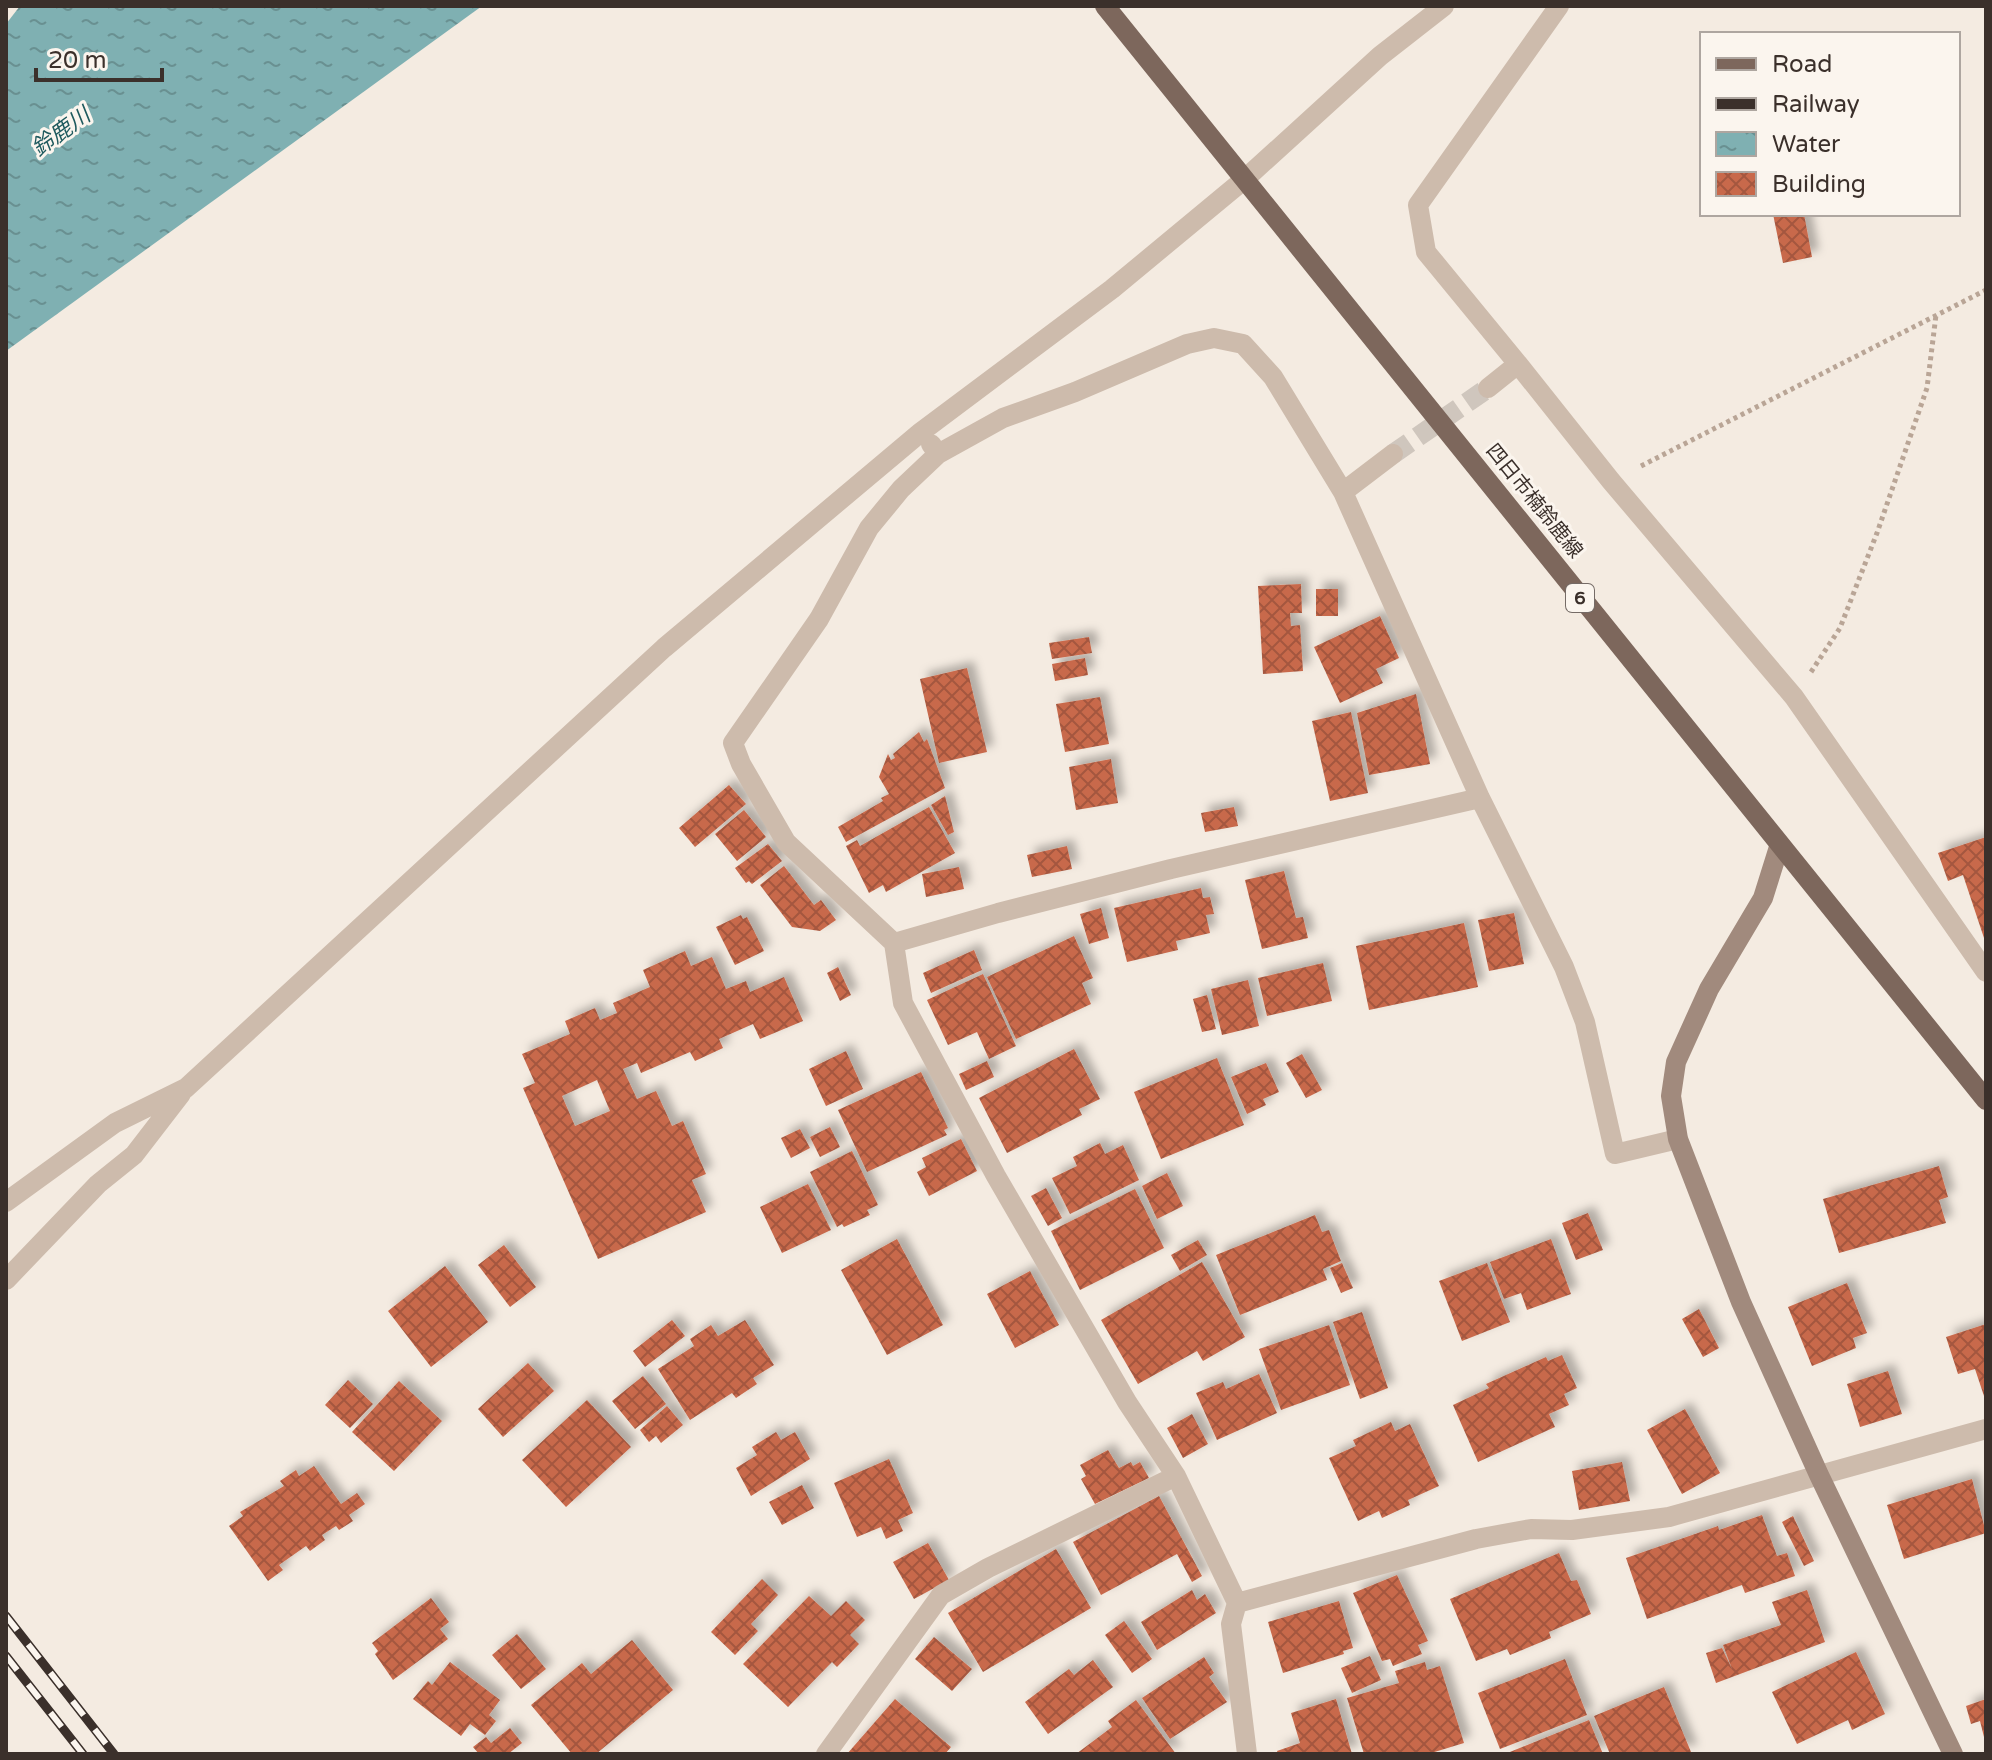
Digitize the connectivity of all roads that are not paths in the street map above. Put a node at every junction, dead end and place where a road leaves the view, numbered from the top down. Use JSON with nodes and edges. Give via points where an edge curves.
{"nodes":[{"id":1,"x":1105,"y":6,"type":"edge"},
{"id":2,"x":1444,"y":6,"type":"edge"},
{"id":3,"x":1559,"y":6,"type":"edge"},
{"id":4,"x":1246,"y":178,"type":"junction"},
{"id":5,"x":1518,"y":364,"type":"junction"},
{"id":6,"x":1488,"y":388,"type":"tunnel mouth"},
{"id":7,"x":921,"y":432,"type":"junction"},
{"id":8,"x":938,"y":454,"type":"junction"},
{"id":9,"x":1393,"y":454,"type":"tunnel mouth"},
{"id":10,"x":1343,"y":492,"type":"junction"},
{"id":11,"x":1480,"y":798,"type":"junction"},
{"id":12,"x":1779,"y":847,"type":"junction"},
{"id":13,"x":894,"y":943,"type":"junction"},
{"id":14,"x":1986,"y":972,"type":"edge"},
{"id":15,"x":186,"y":1088,"type":"junction"},
{"id":16,"x":1986,"y":1100,"type":"edge"},
{"id":17,"x":1678,"y":1139,"type":"junction"},
{"id":18,"x":6,"y":1202,"type":"edge"},
{"id":19,"x":6,"y":1280,"type":"edge"},
{"id":20,"x":1986,"y":1429,"type":"edge"},
{"id":21,"x":1819,"y":1475,"type":"junction"},
{"id":22,"x":1176,"y":1476,"type":"junction"},
{"id":23,"x":1237,"y":1603,"type":"junction"},
{"id":24,"x":826,"y":1754,"type":"edge"},
{"id":25,"x":1247,"y":1754,"type":"edge"},
{"id":26,"x":1953,"y":1754,"type":"edge"}],
"edges":[{"from":1,"to":4,"type":"main road","name":"四日市楠鈴鹿線","number":"6"},
{"from":2,"to":4,"type":"street","via":[[1380,56]]},
{"from":3,"to":5,"type":"street","via":[[1418,205],[1426,252]]},
{"from":4,"to":7,"type":"street","via":[[1112,289]]},
{"from":4,"to":12,"type":"main road","name":"四日市楠鈴鹿線","number":"6"},
{"from":5,"to":6,"type":"street"},
{"from":5,"to":14,"type":"street","via":[[1794,697]]},
{"from":7,"to":8,"type":"street"},
{"from":7,"to":15,"type":"street","via":[[664,648]]},
{"from":8,"to":10,"type":"street","via":[[1003,418],[1187,344],[1229,339],[1243,344],[1273,377]]},
{"from":8,"to":13,"type":"street","via":[[869,528],[819,619],[733,743],[786,842]]},
{"from":9,"to":10,"type":"street"},
{"from":10,"to":11,"type":"street"},
{"from":11,"to":13,"type":"street","via":[[1171,869]]},
{"from":11,"to":17,"type":"street","via":[[1585,1022],[1615,1154]]},
{"from":12,"to":16,"type":"main road","name":"四日市楠鈴鹿線","number":"6"},
{"from":12,"to":17,"type":"street","via":[[1763,898],[1709,989],[1676,1062],[1671,1096]]},
{"from":13,"to":22,"type":"street","via":[[903,1003],[996,1176]]},
{"from":15,"to":18,"type":"street","via":[[115,1123]]},
{"from":15,"to":19,"type":"street","via":[[134,1155],[98,1184]]},
{"from":17,"to":21,"type":"street","via":[[1741,1302]]},
{"from":20,"to":21,"type":"street"},
{"from":21,"to":23,"type":"street","via":[[1669,1517],[1476,1539]]},
{"from":21,"to":26,"type":"street"},
{"from":22,"to":23,"type":"street"},
{"from":22,"to":24,"type":"street","via":[[941,1595]]},
{"from":23,"to":25,"type":"street","via":[[1231,1624]]}]}
